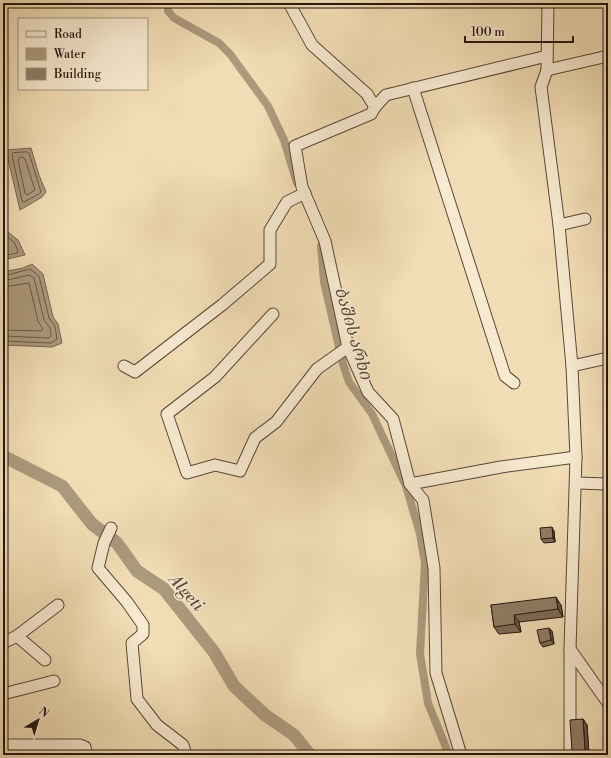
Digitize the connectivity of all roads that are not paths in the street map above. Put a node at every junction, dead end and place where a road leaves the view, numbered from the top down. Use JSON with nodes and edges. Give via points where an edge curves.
{"nodes":[{"id":1,"x":289,"y":3,"type":"edge"},
{"id":2,"x":548,"y":3,"type":"edge"},
{"id":3,"x":547,"y":56,"type":"junction"},
{"id":4,"x":608,"y":56,"type":"edge"},
{"id":5,"x":547,"y":70,"type":"junction"},
{"id":6,"x":413,"y":88,"type":"junction"},
{"id":7,"x":375,"y":106,"type":"junction"},
{"id":8,"x":304,"y":193,"type":"junction"},
{"id":9,"x":585,"y":219,"type":"dead end"},
{"id":10,"x":559,"y":225,"type":"junction"},
{"id":11,"x":273,"y":314,"type":"dead end"},
{"id":12,"x":348,"y":347,"type":"junction"},
{"id":13,"x":608,"y":358,"type":"edge"},
{"id":14,"x":124,"y":366,"type":"dead end"},
{"id":15,"x":572,"y":366,"type":"junction"},
{"id":16,"x":514,"y":383,"type":"dead end"},
{"id":17,"x":576,"y":457,"type":"junction"},
{"id":18,"x":576,"y":483,"type":"junction"},
{"id":19,"x":410,"y":484,"type":"junction"},
{"id":20,"x":608,"y":484,"type":"edge"},
{"id":21,"x":111,"y":528,"type":"dead end"},
{"id":22,"x":58,"y":605,"type":"dead end"},
{"id":23,"x":17,"y":636,"type":"junction"},
{"id":24,"x":3,"y":643,"type":"edge"},
{"id":25,"x":570,"y":649,"type":"junction"},
{"id":26,"x":45,"y":660,"type":"dead end"},
{"id":27,"x":54,"y":681,"type":"dead end"},
{"id":28,"x":3,"y":694,"type":"edge"},
{"id":29,"x":608,"y":703,"type":"edge"},
{"id":30,"x":3,"y":745,"type":"edge"},
{"id":31,"x":86,"y":755,"type":"edge"},
{"id":32,"x":186,"y":755,"type":"edge"},
{"id":33,"x":461,"y":755,"type":"edge"},
{"id":34,"x":570,"y":755,"type":"edge"}],
"edges":[{"from":1,"to":7,"type":"street","via":[[312,45],[367,94]]},
{"from":2,"to":3,"type":"street"},
{"from":3,"to":5,"type":"street"},
{"from":3,"to":6,"type":"street"},
{"from":4,"to":5,"type":"street"},
{"from":5,"to":10,"type":"street","via":[[542,87]]},
{"from":6,"to":7,"type":"street","via":[[386,95]]},
{"from":6,"to":16,"type":"street","via":[[505,376]]},
{"from":7,"to":8,"type":"street","via":[[371,114],[295,146]]},
{"from":8,"to":12,"type":"street","via":[[325,241]]},
{"from":8,"to":14,"type":"street","via":[[286,202],[270,230],[270,264],[222,305],[135,372]]},
{"from":9,"to":10,"type":"street"},
{"from":10,"to":15,"type":"street"},
{"from":11,"to":12,"type":"street","via":[[215,377],[166,414],[187,473],[215,465],[240,471],[255,438],[276,422],[317,369]]},
{"from":12,"to":19,"type":"street","via":[[368,392],[393,419]]},
{"from":13,"to":15,"type":"street"},
{"from":15,"to":17,"type":"street"},
{"from":17,"to":18,"type":"street"},
{"from":17,"to":19,"type":"street","via":[[501,467]]},
{"from":18,"to":20,"type":"street"},
{"from":18,"to":25,"type":"street"},
{"from":19,"to":33,"type":"street","via":[[423,500],[434,568],[436,673]]},
{"from":21,"to":32,"type":"street","via":[[104,543],[98,568],[143,625],[143,634],[132,643],[138,699],[157,725],[183,745]]},
{"from":22,"to":23,"type":"street"},
{"from":23,"to":24,"type":"street"},
{"from":23,"to":26,"type":"street"},
{"from":25,"to":29,"type":"street"},
{"from":25,"to":34,"type":"street"},
{"from":27,"to":28,"type":"street"},
{"from":30,"to":31,"type":"street","via":[[80,745],[85,748]]}]}
